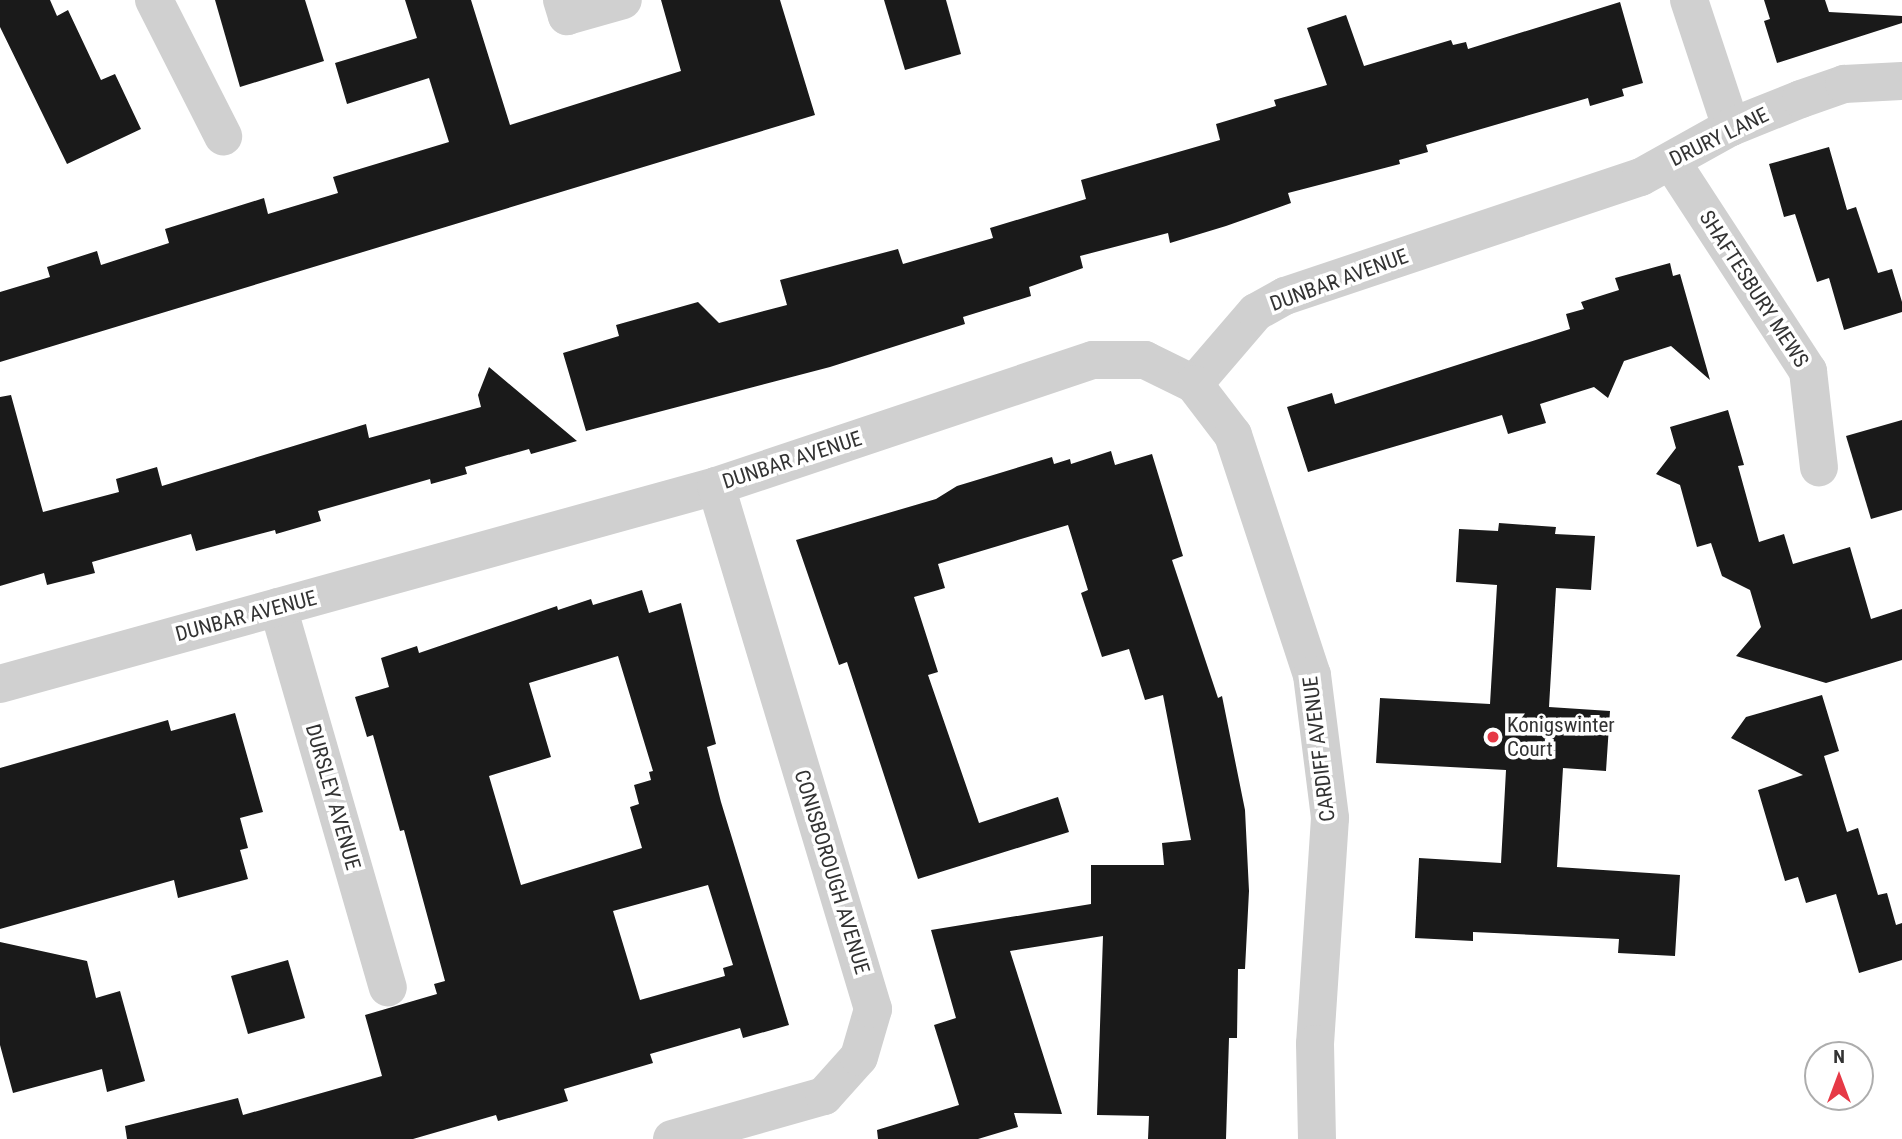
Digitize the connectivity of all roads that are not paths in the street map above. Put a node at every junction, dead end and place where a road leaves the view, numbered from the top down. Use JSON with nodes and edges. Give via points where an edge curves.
{"nodes":[{"id":1,"x":154,"y":0,"type":"edge"},
{"id":2,"x":562,"y":0,"type":"edge"},
{"id":3,"x":623,"y":0,"type":"edge"},
{"id":4,"x":1689,"y":0,"type":"edge"},
{"id":5,"x":1902,"y":81,"type":"edge"},
{"id":6,"x":1731,"y":127,"type":"junction"},
{"id":7,"x":223,"y":136,"type":"dead end"},
{"id":8,"x":1671,"y":161,"type":"junction"},
{"id":9,"x":1540,"y":210,"type":"joint"},
{"id":10,"x":1194,"y":384,"type":"junction"},
{"id":11,"x":1819,"y":467,"type":"dead end"},
{"id":12,"x":716,"y":486,"type":"junction"},
{"id":13,"x":278,"y":607,"type":"junction"},
{"id":14,"x":0,"y":684,"type":"edge"},
{"id":15,"x":388,"y":988,"type":"dead end"},
{"id":16,"x":780,"y":1124,"type":"edge"},
{"id":17,"x":672,"y":1139,"type":"edge"},
{"id":18,"x":1317,"y":1139,"type":"edge"}],
"edges":[{"from":1,"to":7,"type":"street"},
{"from":2,"to":3,"type":"street","via":[[567,16]]},
{"from":4,"to":6,"type":"street"},
{"from":5,"to":6,"type":"street","name":"DRURY LANE","via":[[1844,84]]},
{"from":6,"to":8,"type":"street","name":"DRURY LANE"},
{"from":8,"to":9,"type":"street","name":"DRURY LANE","via":[[1641,177]]},
{"from":8,"to":11,"type":"street","name":"SHAFTESBURY MEWS","via":[[1808,371]]},
{"from":9,"to":10,"type":"street","name":"DUNBAR AVENUE","via":[[1285,296],[1256,312]]},
{"from":10,"to":12,"type":"street","name":"DUNBAR AVENUE","via":[[1145,360],[1093,360]]},
{"from":10,"to":18,"type":"street","name":"CARDIFF AVENUE","via":[[1233,435],[1312,676],[1330,818],[1315,1044]]},
{"from":12,"to":13,"type":"street","name":"DUNBAR AVENUE"},
{"from":12,"to":16,"type":"street","name":"CONISBOROUGH AVENUE","via":[[873,1009],[859,1057],[824,1096]]},
{"from":13,"to":14,"type":"street","name":"DUNBAR AVENUE"},
{"from":13,"to":15,"type":"street","name":"DURSLEY AVENUE"},
{"from":16,"to":17,"type":"street","name":"CONISBOROUGH AVENUE"}]}
